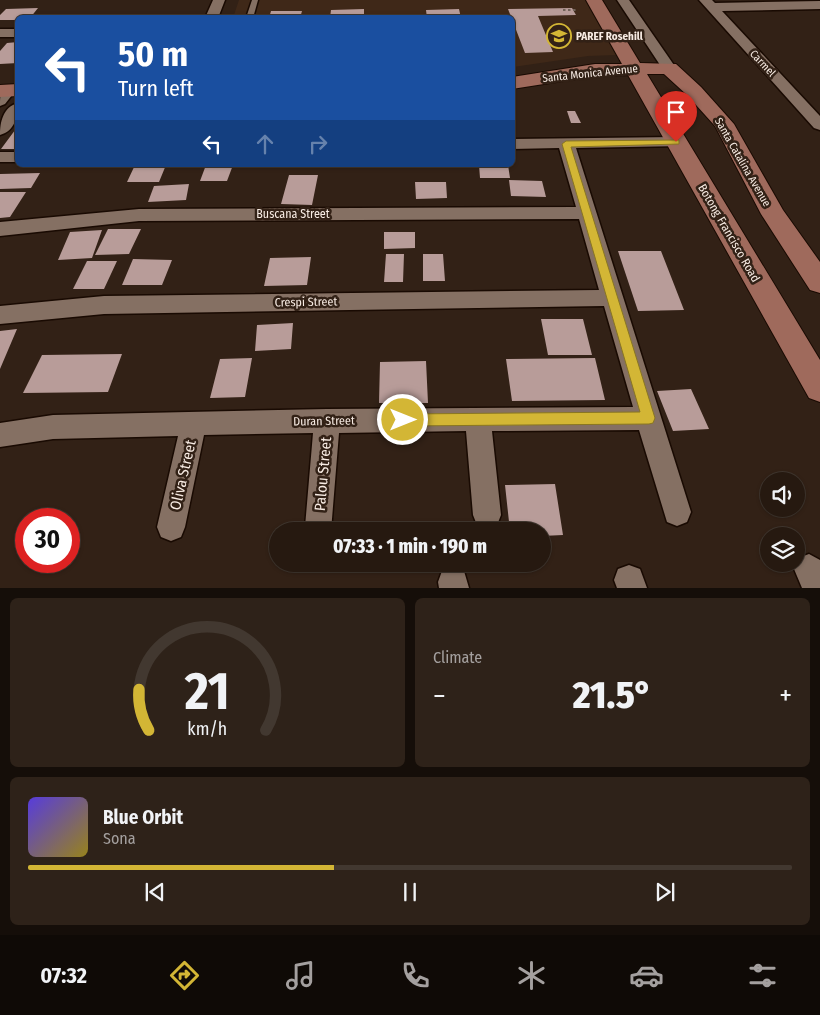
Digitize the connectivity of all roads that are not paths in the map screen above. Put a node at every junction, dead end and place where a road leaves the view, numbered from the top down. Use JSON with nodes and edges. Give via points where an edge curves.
{"nodes":[{"id":1,"x":219,"y":0,"type":"edge"},
{"id":2,"x":255,"y":0,"type":"edge"},
{"id":3,"x":594,"y":0,"type":"edge"},
{"id":4,"x":623,"y":0,"type":"edge"},
{"id":5,"x":708,"y":4,"type":"edge"},
{"id":6,"x":820,"y":5,"type":"edge"},
{"id":7,"x":212,"y":15,"type":"edge"},
{"id":8,"x":250,"y":15,"type":"edge"},
{"id":9,"x":0,"y":33,"type":"edge"},
{"id":10,"x":15,"y":33,"type":"edge"},
{"id":11,"x":634,"y":68,"type":"junction"},
{"id":12,"x":669,"y":68,"type":"junction"},
{"id":13,"x":515,"y":83,"type":"edge"},
{"id":14,"x":9,"y":96,"type":"edge"},
{"id":15,"x":820,"y":125,"type":"edge"},
{"id":16,"x":0,"y":130,"type":"edge"},
{"id":17,"x":676,"y":142,"type":"junction"},
{"id":18,"x":515,"y":144,"type":"edge"},
{"id":19,"x":566,"y":144,"type":"junction"},
{"id":20,"x":0,"y":157,"type":"edge"},
{"id":21,"x":15,"y":157,"type":"edge"},
{"id":22,"x":587,"y":213,"type":"junction"},
{"id":23,"x":0,"y":229,"type":"edge"},
{"id":24,"x":820,"y":283,"type":"edge"},
{"id":25,"x":612,"y":298,"type":"junction"},
{"id":26,"x":0,"y":315,"type":"edge"},
{"id":27,"x":820,"y":388,"type":"edge"},
{"id":28,"x":649,"y":418,"type":"junction"},
{"id":29,"x":478,"y":420,"type":"junction"},
{"id":30,"x":327,"y":421,"type":"junction"},
{"id":31,"x":194,"y":424,"type":"junction"},
{"id":32,"x":0,"y":435,"type":"edge"},
{"id":33,"x":676,"y":512,"type":"dead end"},
{"id":34,"x":486,"y":515,"type":"dead end"},
{"id":35,"x":319,"y":522,"type":"edge"},
{"id":36,"x":171,"y":526,"type":"dead end"}],
"edges":[{"from":1,"to":7,"type":"street"},
{"from":2,"to":8,"type":"lane"},
{"from":3,"to":11,"type":"street","name":"Botong Francisco Road"},
{"from":4,"to":12,"type":"street","name":"Santa Catalina Avenue"},
{"from":5,"to":6,"type":"street"},
{"from":5,"to":15,"type":"street","name":"Carmel"},
{"from":9,"to":10,"type":"street"},
{"from":11,"to":12,"type":"street","name":"Santa Monica Avenue"},
{"from":11,"to":13,"type":"street","name":"Santa Monica Avenue","via":[[595,70]]},
{"from":11,"to":17,"type":"street","name":"Botong Francisco Road"},
{"from":12,"to":24,"type":"street","name":"Santa Catalina Avenue","via":[[724,124],[773,214]]},
{"from":14,"to":16,"type":"street"},
{"from":17,"to":19,"type":"street"},
{"from":17,"to":27,"type":"street","name":"Botong Francisco Road"},
{"from":18,"to":19,"type":"street"},
{"from":19,"to":22,"type":"street"},
{"from":20,"to":21,"type":"street"},
{"from":22,"to":23,"type":"street","name":"Buscana Street","via":[[139,215]]},
{"from":22,"to":25,"type":"street"},
{"from":25,"to":26,"type":"street","name":"Crespi Street","via":[[104,305]]},
{"from":25,"to":28,"type":"street"},
{"from":28,"to":29,"type":"street","name":"Duran Street"},
{"from":28,"to":33,"type":"street"},
{"from":29,"to":30,"type":"street","name":"Duran Street"},
{"from":29,"to":34,"type":"street"},
{"from":30,"to":31,"type":"street","name":"Duran Street"},
{"from":30,"to":35,"type":"street","name":"Palou Street"},
{"from":31,"to":32,"type":"street","name":"Duran Street","via":[[52,427]]},
{"from":31,"to":36,"type":"street","name":"Oliva Street"}]}
